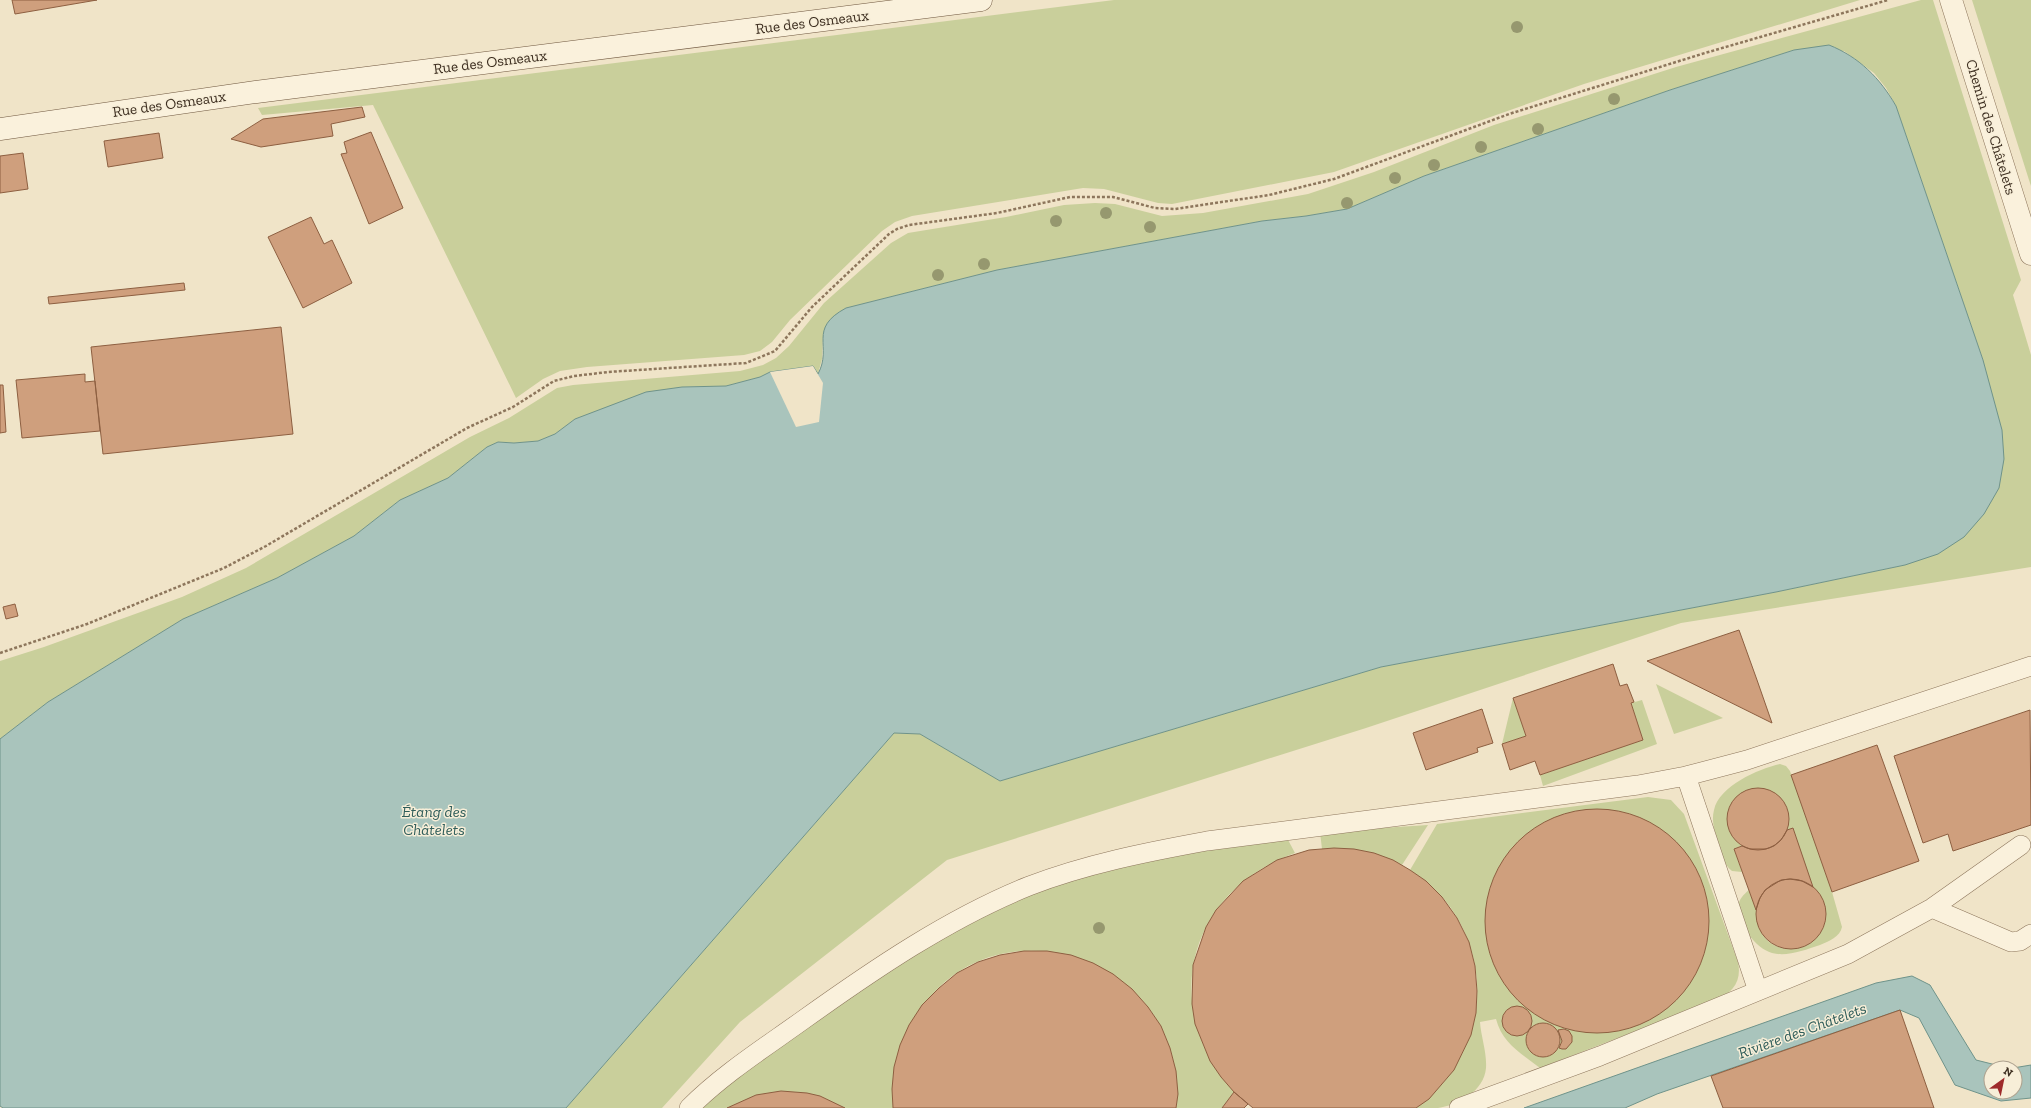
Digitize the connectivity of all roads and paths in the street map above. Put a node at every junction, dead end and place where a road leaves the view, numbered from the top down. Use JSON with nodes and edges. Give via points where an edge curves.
{"nodes":[{"id":1,"x":982,"y":0,"type":"edge"},
{"id":2,"x":1888,"y":0,"type":"edge"},
{"id":3,"x":1951,"y":0,"type":"edge"},
{"id":4,"x":0,"y":129,"type":"edge"},
{"id":5,"x":2031,"y":254,"type":"edge"},
{"id":6,"x":0,"y":653,"type":"edge"},
{"id":7,"x":2031,"y":666,"type":"edge"},
{"id":8,"x":1686,"y":776,"type":"junction"},
{"id":9,"x":2021,"y":845,"type":"dead end"},
{"id":10,"x":1932,"y":908,"type":"junction"},
{"id":11,"x":2031,"y":934,"type":"edge"},
{"id":12,"x":1758,"y":991,"type":"junction"},
{"id":13,"x":689,"y":1108,"type":"edge"},
{"id":14,"x":1459,"y":1108,"type":"edge"}],
"edges":[{"from":1,"to":4,"type":"main road","name":"Rue des Osmeaux","via":[[256,92]]},
{"from":2,"to":6,"type":"path","via":[[1509,114],[1334,179],[1269,195],[1175,209],[1155,208],[1113,197],[1070,197],[998,213],[897,229],[812,307],[775,351],[763,357],[746,363],[608,372],[554,381],[513,407],[467,428],[224,568],[87,624]]},
{"from":3,"to":5,"type":"main road","name":"Chemin des Châtelets"},
{"from":7,"to":8,"type":"lane","via":[[1747,760]]},
{"from":8,"to":12,"type":"lane"},
{"from":8,"to":13,"type":"lane","via":[[1638,786],[1207,841],[1141,854],[1029,886],[939,931],[855,983],[733,1070]]},
{"from":9,"to":10,"type":"lane"},
{"from":10,"to":11,"type":"lane","via":[[2011,942],[2020,941]]},
{"from":10,"to":12,"type":"lane","via":[[1848,954]]},
{"from":12,"to":14,"type":"lane","via":[[1600,1056]]}]}
